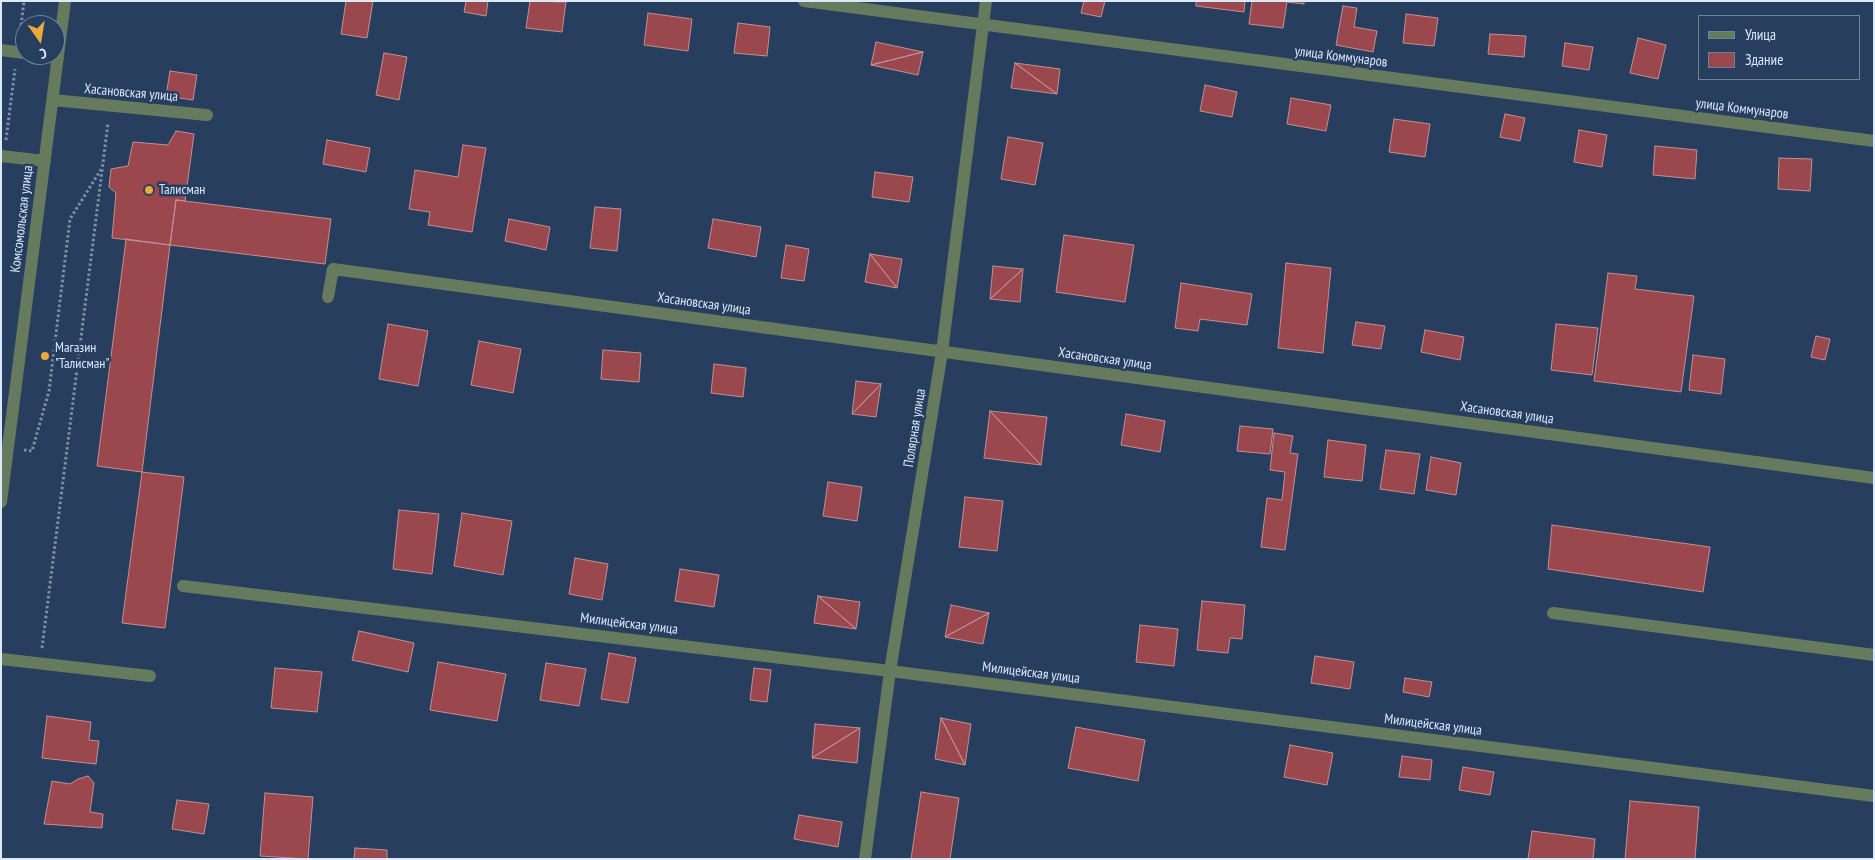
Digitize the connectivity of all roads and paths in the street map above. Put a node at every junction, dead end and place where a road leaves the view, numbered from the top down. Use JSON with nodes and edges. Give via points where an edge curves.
{"nodes":[{"id":1,"x":24,"y":1,"type":"edge"},
{"id":2,"x":65,"y":1,"type":"edge"},
{"id":3,"x":804,"y":1,"type":"edge"},
{"id":4,"x":986,"y":1,"type":"edge"},
{"id":5,"x":23,"y":15,"type":"edge"},
{"id":6,"x":63,"y":15,"type":"edge"},
{"id":7,"x":984,"y":25,"type":"junction"},
{"id":8,"x":1,"y":50,"type":"edge"},
{"id":9,"x":15,"y":52,"type":"edge"},
{"id":10,"x":19,"y":65,"type":"edge"},
{"id":11,"x":57,"y":65,"type":"edge"},
{"id":12,"x":53,"y":100,"type":"junction"},
{"id":13,"x":110,"y":107,"type":"junction"},
{"id":14,"x":207,"y":115,"type":"dead end"},
{"id":15,"x":1874,"y":141,"type":"edge"},
{"id":16,"x":2,"y":157,"type":"edge"},
{"id":17,"x":45,"y":162,"type":"junction"},
{"id":18,"x":103,"y":165,"type":"junction"},
{"id":19,"x":328,"y":297,"type":"dead end"},
{"id":20,"x":942,"y":352,"type":"junction"},
{"id":21,"x":6,"y":422,"type":"edge"},
{"id":22,"x":8,"y":448,"type":"junction"},
{"id":23,"x":1874,"y":478,"type":"edge"},
{"id":24,"x":1,"y":502,"type":"edge"},
{"id":25,"x":184,"y":586,"type":"dead end"},
{"id":26,"x":1553,"y":613,"type":"dead end"},
{"id":27,"x":1874,"y":655,"type":"edge"},
{"id":28,"x":1,"y":659,"type":"edge"},
{"id":29,"x":40,"y":663,"type":"junction"},
{"id":30,"x":890,"y":671,"type":"junction"},
{"id":31,"x":150,"y":676,"type":"dead end"},
{"id":32,"x":1874,"y":796,"type":"edge"},
{"id":33,"x":865,"y":859,"type":"edge"}],
"edges":[{"from":1,"to":5,"type":"path"},
{"from":2,"to":6,"type":"street","name":"Комсомольская улица"},
{"from":3,"to":7,"type":"street","name":"улица Коммунаров"},
{"from":4,"to":7,"type":"street","name":"Полярная улица"},
{"from":7,"to":15,"type":"street","name":"улица Коммунаров"},
{"from":7,"to":20,"type":"street","name":"Полярная улица"},
{"from":8,"to":9,"type":"street"},
{"from":10,"to":16,"type":"path"},
{"from":11,"to":12,"type":"street","name":"Комсомольская улица"},
{"from":12,"to":13,"type":"street","name":"Хасановская улица"},
{"from":12,"to":17,"type":"street","name":"Комсомольская улица"},
{"from":13,"to":14,"type":"street","name":"Хасановская улица"},
{"from":13,"to":18,"type":"path"},
{"from":16,"to":17,"type":"street"},
{"from":17,"to":21,"type":"street","name":"Комсомольская улица"},
{"from":18,"to":22,"type":"path","via":[[70,220],[49,391],[32,451]]},
{"from":18,"to":29,"type":"path"},
{"from":19,"to":20,"type":"street","name":"Хасановская улица","via":[[333,269]]},
{"from":20,"to":23,"type":"street","name":"Хасановская улица"},
{"from":20,"to":30,"type":"street","name":"Полярная улица"},
{"from":21,"to":22,"type":"street","name":"Комсомольская улица"},
{"from":22,"to":24,"type":"street","name":"Комсомольская улица"},
{"from":25,"to":30,"type":"street","name":"Милицейская улица"},
{"from":26,"to":27,"type":"street"},
{"from":28,"to":29,"type":"street"},
{"from":29,"to":31,"type":"street"},
{"from":30,"to":32,"type":"street","name":"Милицейская улица"},
{"from":30,"to":33,"type":"street","name":"Полярная улица"}]}
